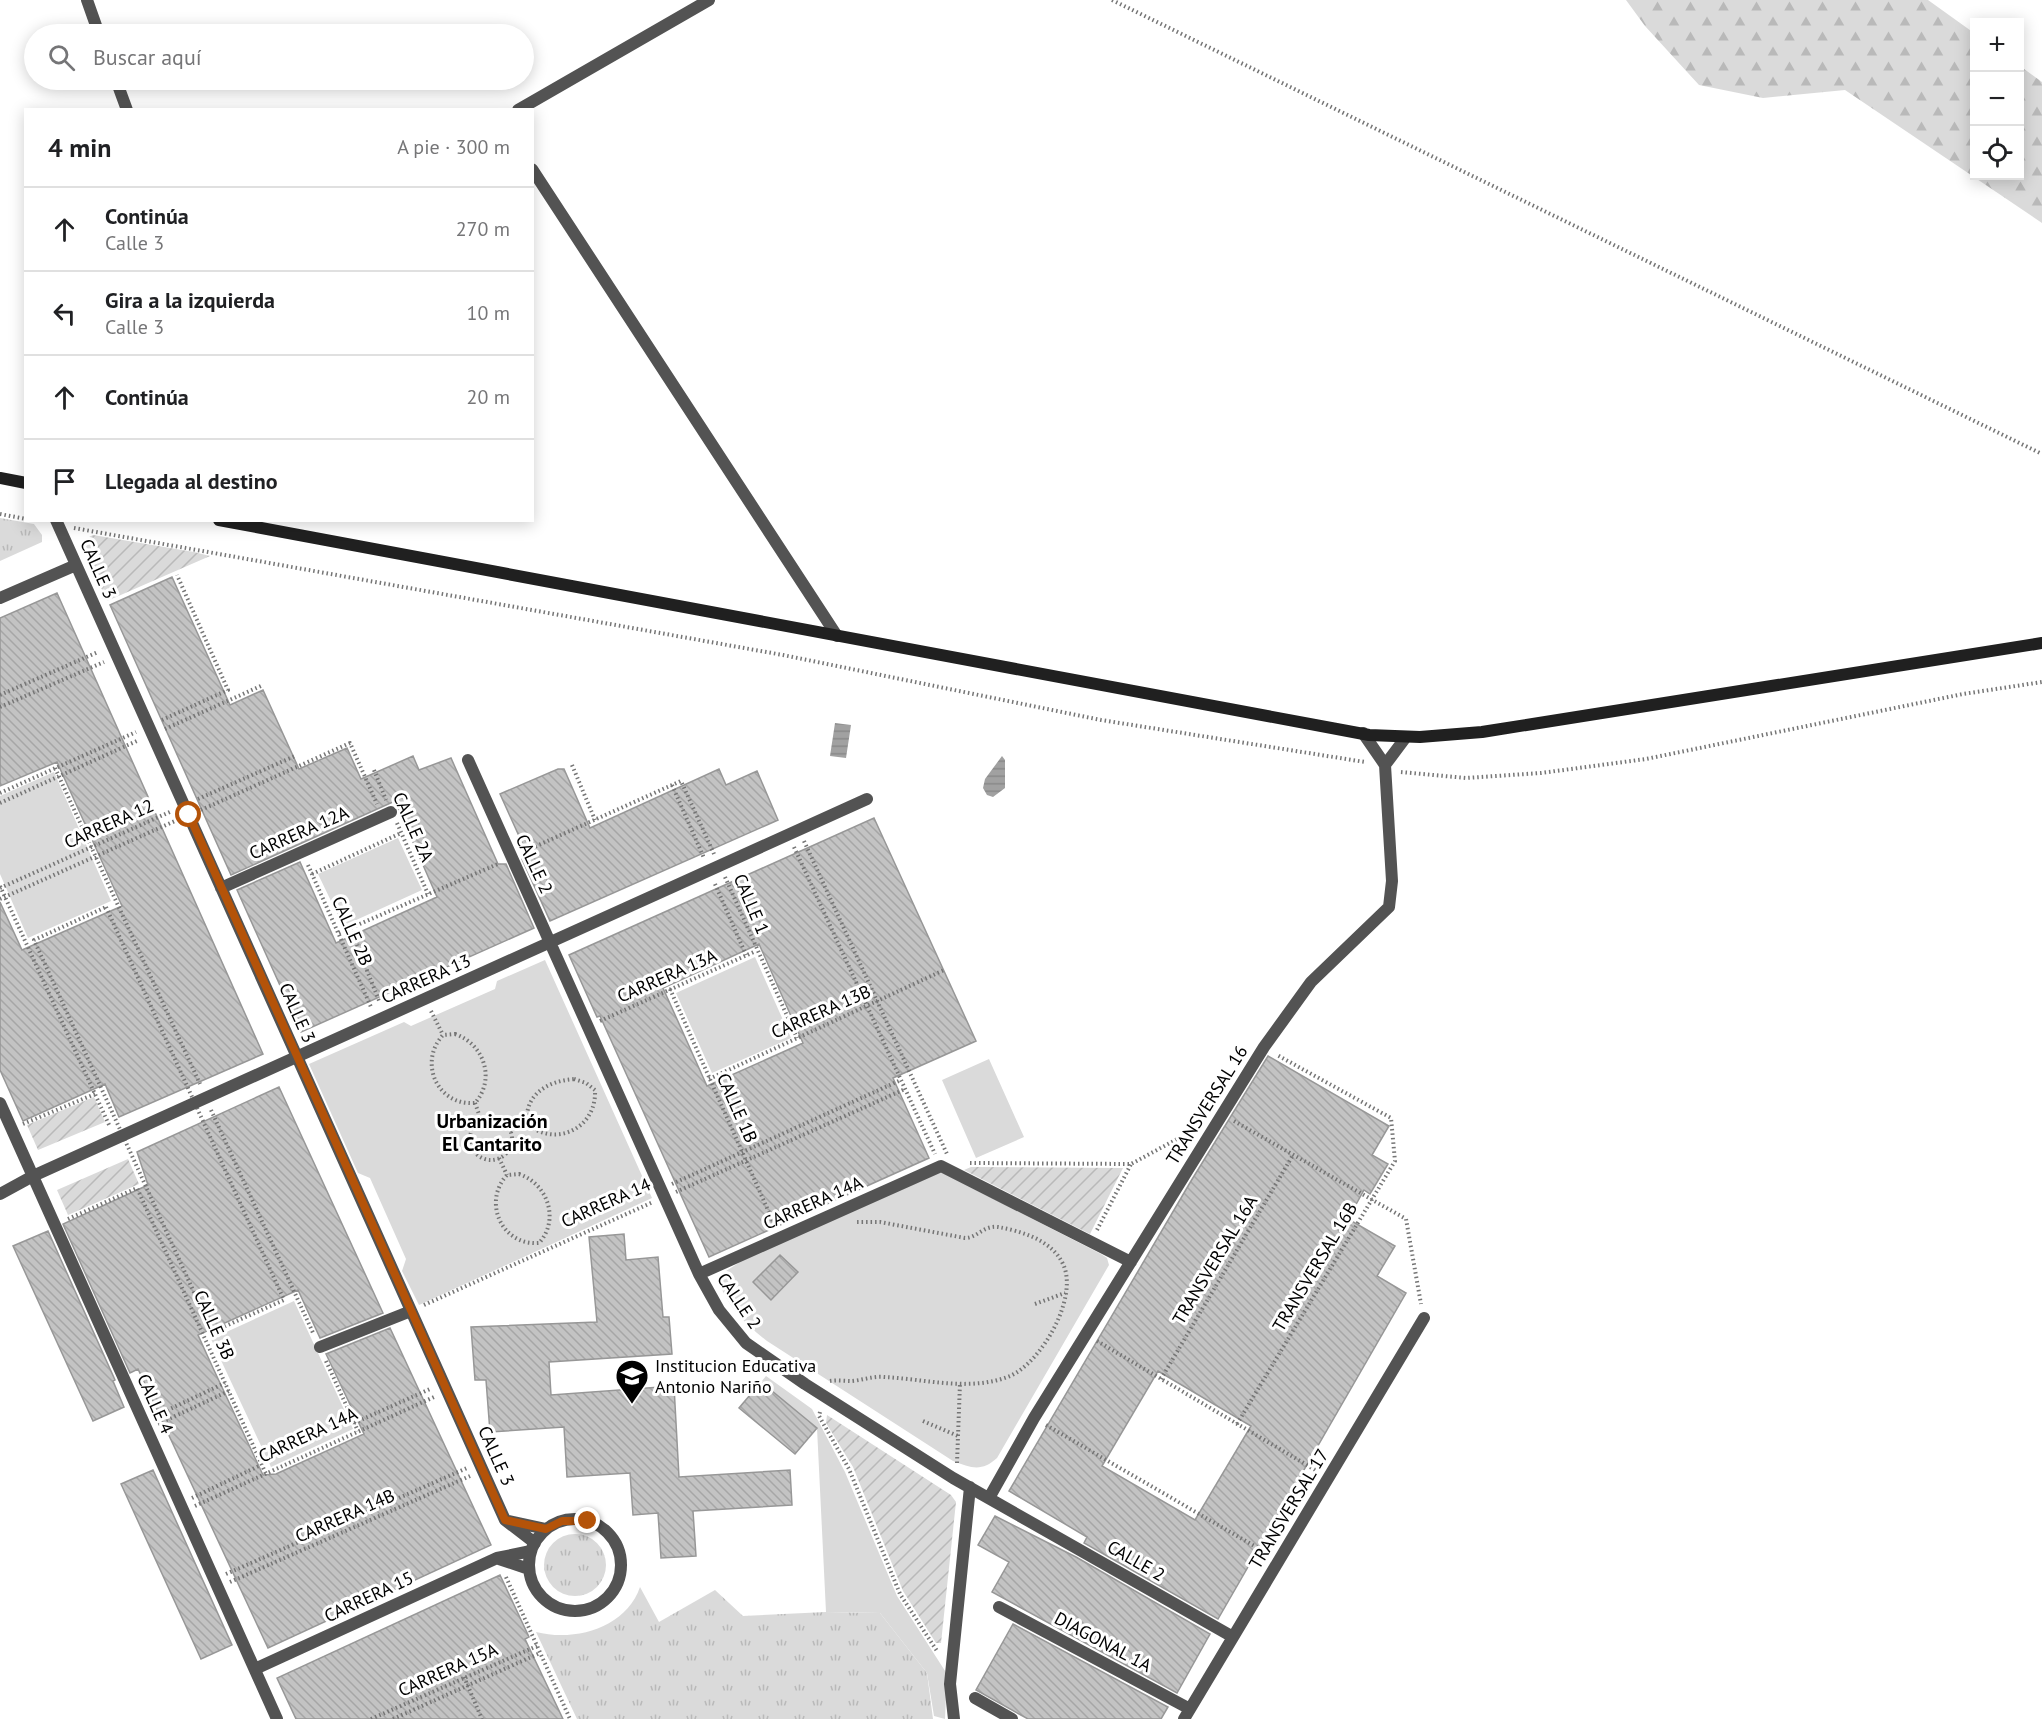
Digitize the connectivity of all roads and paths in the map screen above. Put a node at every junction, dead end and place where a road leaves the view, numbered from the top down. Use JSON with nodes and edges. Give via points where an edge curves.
{"nodes":[{"id":1,"x":87,"y":0,"type":"edge"},
{"id":2,"x":710,"y":0,"type":"edge"},
{"id":3,"x":1112,"y":0,"type":"edge"},
{"id":4,"x":95,"y":24,"type":"edge"},
{"id":5,"x":120,"y":90,"type":"edge"},
{"id":6,"x":126,"y":108,"type":"edge"},
{"id":7,"x":521,"y":108,"type":"edge"},
{"id":8,"x":534,"y":173,"type":"edge"},
{"id":9,"x":2042,"y":454,"type":"edge"},
{"id":10,"x":0,"y":478,"type":"edge"},
{"id":11,"x":24,"y":483,"type":"edge"},
{"id":12,"x":0,"y":514,"type":"edge"},
{"id":13,"x":24,"y":519,"type":"edge"},
{"id":14,"x":57,"y":522,"type":"edge"},
{"id":15,"x":230,"y":522,"type":"edge"},
{"id":16,"x":76,"y":565,"type":"junction"},
{"id":17,"x":177,"y":575,"type":"dead end"},
{"id":18,"x":0,"y":598,"type":"edge"},
{"id":19,"x":837,"y":636,"type":"junction"},
{"id":20,"x":2042,"y":643,"type":"edge"},
{"id":21,"x":115,"y":651,"type":"junction"},
{"id":22,"x":263,"y":685,"type":"dead end"},
{"id":23,"x":0,"y":695,"type":"edge"},
{"id":24,"x":0,"y":707,"type":"edge"},
{"id":25,"x":150,"y":730,"type":"junction"},
{"id":26,"x":1363,"y":734,"type":"junction"},
{"id":27,"x":1406,"y":737,"type":"junction"},
{"id":28,"x":350,"y":743,"type":"dead end"},
{"id":29,"x":295,"y":756,"type":"dead end"},
{"id":30,"x":468,"y":760,"type":"dead end"},
{"id":31,"x":572,"y":765,"type":"dead end"},
{"id":32,"x":1385,"y":765,"type":"junction"},
{"id":33,"x":374,"y":770,"type":"dead end"},
{"id":34,"x":681,"y":781,"type":"dead end"},
{"id":35,"x":0,"y":793,"type":"edge"},
{"id":36,"x":867,"y":799,"type":"dead end"},
{"id":37,"x":0,"y":803,"type":"edge"},
{"id":38,"x":184,"y":806,"type":"junction"},
{"id":39,"x":387,"y":814,"type":"junction"},
{"id":40,"x":595,"y":820,"type":"dead end"},
{"id":41,"x":794,"y":832,"type":"junction"},
{"id":42,"x":401,"y":833,"type":"junction"},
{"id":43,"x":302,"y":852,"type":"junction"},
{"id":44,"x":720,"y":866,"type":"junction"},
{"id":45,"x":312,"y":874,"type":"junction"},
{"id":46,"x":0,"y":887,"type":"edge"},
{"id":47,"x":221,"y":888,"type":"junction"},
{"id":48,"x":428,"y":894,"type":"dead end"},
{"id":49,"x":106,"y":908,"type":"dead end"},
{"id":50,"x":350,"y":928,"type":"dead end"},
{"id":51,"x":34,"y":940,"type":"dead end"},
{"id":52,"x":551,"y":943,"type":"junction"},
{"id":53,"x":756,"y":951,"type":"junction"},
{"id":54,"x":944,"y":970,"type":"dead end"},
{"id":55,"x":670,"y":989,"type":"junction"},
{"id":56,"x":425,"y":999,"type":"junction"},
{"id":57,"x":878,"y":1002,"type":"junction"},
{"id":58,"x":867,"y":1006,"type":"junction"},
{"id":59,"x":382,"y":1019,"type":"junction"},
{"id":60,"x":589,"y":1026,"type":"junction"},
{"id":61,"x":443,"y":1035,"type":"junction"},
{"id":62,"x":797,"y":1038,"type":"junction"},
{"id":63,"x":1264,"y":1047,"type":"junction"},
{"id":64,"x":297,"y":1057,"type":"junction"},
{"id":65,"x":709,"y":1079,"type":"junction"},
{"id":66,"x":901,"y":1080,"type":"junction"},
{"id":67,"x":905,"y":1089,"type":"junction"},
{"id":68,"x":94,"y":1094,"type":"junction"},
{"id":69,"x":0,"y":1103,"type":"edge"},
{"id":70,"x":475,"y":1103,"type":"junction"},
{"id":71,"x":1222,"y":1115,"type":"junction"},
{"id":72,"x":481,"y":1120,"type":"junction"},
{"id":73,"x":527,"y":1124,"type":"junction"},
{"id":74,"x":12,"y":1129,"type":"junction"},
{"id":75,"x":510,"y":1130,"type":"junction"},
{"id":76,"x":116,"y":1139,"type":"junction"},
{"id":77,"x":742,"y":1152,"type":"junction"},
{"id":78,"x":1293,"y":1155,"type":"junction"},
{"id":79,"x":499,"y":1158,"type":"junction"},
{"id":80,"x":746,"y":1160,"type":"junction"},
{"id":81,"x":1131,"y":1164,"type":"junction"},
{"id":82,"x":946,"y":1166,"type":"junction"},
{"id":83,"x":507,"y":1175,"type":"junction"},
{"id":84,"x":33,"y":1176,"type":"junction"},
{"id":85,"x":663,"y":1193,"type":"junction"},
{"id":86,"x":0,"y":1194,"type":"edge"},
{"id":87,"x":1370,"y":1200,"type":"junction"},
{"id":88,"x":836,"y":1213,"type":"junction"},
{"id":89,"x":55,"y":1225,"type":"junction"},
{"id":90,"x":780,"y":1237,"type":"junction"},
{"id":91,"x":1091,"y":1241,"type":"junction"},
{"id":92,"x":539,"y":1243,"type":"junction"},
{"id":93,"x":543,"y":1251,"type":"junction"},
{"id":94,"x":1131,"y":1262,"type":"junction"},
{"id":95,"x":699,"y":1274,"type":"junction"},
{"id":96,"x":1066,"y":1293,"type":"junction"},
{"id":97,"x":284,"y":1300,"type":"dead end"},
{"id":98,"x":1035,"y":1304,"type":"dead end"},
{"id":99,"x":411,"y":1311,"type":"junction"},
{"id":100,"x":1424,"y":1318,"type":"joint"},
{"id":101,"x":212,"y":1332,"type":"dead end"},
{"id":102,"x":1086,"y":1335,"type":"junction"},
{"id":103,"x":320,"y":1347,"type":"dead end"},
{"id":104,"x":1161,"y":1379,"type":"junction"},
{"id":105,"x":225,"y":1383,"type":"junction"},
{"id":106,"x":960,"y":1383,"type":"junction"},
{"id":107,"x":805,"y":1384,"type":"junction"},
{"id":108,"x":445,"y":1387,"type":"junction"},
{"id":109,"x":229,"y":1391,"type":"junction"},
{"id":110,"x":822,"y":1395,"type":"junction"},
{"id":111,"x":1034,"y":1418,"type":"junction"},
{"id":112,"x":923,"y":1421,"type":"dead end"},
{"id":113,"x":354,"y":1423,"type":"dead end"},
{"id":114,"x":1237,"y":1424,"type":"junction"},
{"id":115,"x":145,"y":1426,"type":"junction"},
{"id":116,"x":958,"y":1436,"type":"junction"},
{"id":117,"x":261,"y":1465,"type":"junction"},
{"id":118,"x":481,"y":1467,"type":"junction"},
{"id":119,"x":266,"y":1474,"type":"junction"},
{"id":120,"x":950,"y":1476,"type":"junction"},
{"id":121,"x":1328,"y":1478,"type":"junction"},
{"id":122,"x":970,"y":1487,"type":"junction"},
{"id":123,"x":989,"y":1498,"type":"junction"},
{"id":124,"x":182,"y":1507,"type":"junction"},
{"id":125,"x":505,"y":1520,"type":"junction"},
{"id":126,"x":546,"y":1529,"type":"junction"},
{"id":127,"x":533,"y":1547,"type":"junction"},
{"id":128,"x":497,"y":1558,"type":"junction"},
{"id":129,"x":1279,"y":1560,"type":"junction"},
{"id":130,"x":529,"y":1569,"type":"junction"},
{"id":131,"x":216,"y":1583,"type":"junction"},
{"id":132,"x":999,"y":1607,"type":"dead end"},
{"id":133,"x":1233,"y":1637,"type":"junction"},
{"id":134,"x":537,"y":1646,"type":"junction"},
{"id":135,"x":540,"y":1653,"type":"junction"},
{"id":136,"x":943,"y":1659,"type":"dead end"},
{"id":137,"x":255,"y":1669,"type":"junction"},
{"id":138,"x":464,"y":1677,"type":"junction"},
{"id":139,"x":467,"y":1686,"type":"junction"},
{"id":140,"x":975,"y":1698,"type":"dead end"},
{"id":141,"x":1187,"y":1714,"type":"edge"},
{"id":142,"x":277,"y":1719,"type":"edge"},
{"id":143,"x":371,"y":1719,"type":"edge"},
{"id":144,"x":393,"y":1719,"type":"edge"},
{"id":145,"x":482,"y":1719,"type":"edge"},
{"id":146,"x":570,"y":1719,"type":"edge"},
{"id":147,"x":954,"y":1719,"type":"edge"},
{"id":148,"x":1012,"y":1719,"type":"edge"}],
"edges":[{"from":1,"to":4,"type":"street"},
{"from":2,"to":7,"type":"street"},
{"from":3,"to":9,"type":"path"},
{"from":5,"to":6,"type":"street"},
{"from":8,"to":19,"type":"street"},
{"from":10,"to":11,"type":"main road"},
{"from":12,"to":13,"type":"path"},
{"from":14,"to":16,"type":"street","name":"CALLE 3"},
{"from":15,"to":19,"type":"main road"},
{"from":16,"to":18,"type":"street"},
{"from":16,"to":21,"type":"street","name":"CALLE 3"},
{"from":17,"to":25,"type":"path","via":[[228,690]]},
{"from":19,"to":26,"type":"main road"},
{"from":20,"to":27,"type":"main road","via":[[1501,730]]},
{"from":21,"to":23,"type":"path"},
{"from":21,"to":24,"type":"path"},
{"from":21,"to":25,"type":"street","name":"CALLE 3"},
{"from":22,"to":25,"type":"path"},
{"from":25,"to":35,"type":"path"},
{"from":25,"to":37,"type":"path"},
{"from":25,"to":38,"type":"street","name":"CALLE 3"},
{"from":26,"to":27,"type":"main road"},
{"from":26,"to":32,"type":"street"},
{"from":27,"to":32,"type":"street"},
{"from":28,"to":39,"type":"path","name":"CALLE 2A"},
{"from":29,"to":38,"type":"path","name":"CARRERA 12"},
{"from":30,"to":52,"type":"street","name":"CALLE 2"},
{"from":31,"to":40,"type":"path"},
{"from":32,"to":63,"type":"street","name":"TRANSVERSAL 16","via":[[1392,881],[1389,908],[1311,982]]},
{"from":33,"to":39,"type":"path","name":"CALLE 2A"},
{"from":34,"to":44,"type":"path","name":"CALLE 1"},
{"from":36,"to":41,"type":"street","name":"CARRERA 13"},
{"from":38,"to":46,"type":"path","name":"CARRERA 12"},
{"from":38,"to":47,"type":"street","name":"CALLE 3"},
{"from":39,"to":42,"type":"path","name":"CALLE 2A"},
{"from":39,"to":43,"type":"street","name":"CARRERA 12A"},
{"from":41,"to":44,"type":"street","name":"CARRERA 13"},
{"from":41,"to":57,"type":"path"},
{"from":41,"to":58,"type":"path"},
{"from":42,"to":45,"type":"path"},
{"from":42,"to":48,"type":"path","name":"CALLE 2A"},
{"from":43,"to":45,"type":"path","name":"CALLE 2B"},
{"from":43,"to":47,"type":"street","name":"CARRERA 12A"},
{"from":44,"to":52,"type":"street","name":"CARRERA 13"},
{"from":44,"to":53,"type":"path","name":"CALLE 1"},
{"from":45,"to":59,"type":"path","name":"CALLE 2B"},
{"from":46,"to":68,"type":"path"},
{"from":47,"to":64,"type":"street","name":"CALLE 3"},
{"from":49,"to":51,"type":"path"},
{"from":50,"to":59,"type":"path","name":"CALLE 2B"},
{"from":52,"to":56,"type":"street","name":"CARRERA 13"},
{"from":52,"to":60,"type":"street","name":"CALLE 2"},
{"from":53,"to":55,"type":"path","name":"CARRERA 13A"},
{"from":53,"to":62,"type":"path","name":"CALLE 1"},
{"from":54,"to":57,"type":"path","name":"CARRERA 13B"},
{"from":55,"to":60,"type":"path","name":"CARRERA 13A"},
{"from":55,"to":65,"type":"path","name":"CALLE 1B"},
{"from":56,"to":59,"type":"street","name":"CARRERA 13"},
{"from":56,"to":61,"type":"path"},
{"from":57,"to":58,"type":"path","name":"CARRERA 13B"},
{"from":57,"to":82,"type":"path"},
{"from":58,"to":62,"type":"path","name":"CARRERA 13B"},
{"from":58,"to":66,"type":"path"},
{"from":59,"to":64,"type":"street","name":"CARRERA 13"},
{"from":60,"to":85,"type":"street","name":"CALLE 2"},
{"from":61,"to":70,"type":"path","via":[[466,1038],[475,1046],[487,1082]]},
{"from":61,"to":70,"type":"path","via":[[430,1055],[442,1092],[463,1104]]},
{"from":62,"to":65,"type":"path","name":"CARRERA 13B"},
{"from":63,"to":71,"type":"street","name":"TRANSVERSAL 16"},
{"from":63,"to":87,"type":"path","name":"TRANSVERSAL 16B","via":[[1391,1118],[1395,1161]]},
{"from":64,"to":76,"type":"street","name":"CARRERA 13"},
{"from":64,"to":99,"type":"street","name":"CALLE 3"},
{"from":65,"to":77,"type":"path","name":"CALLE 1B"},
{"from":66,"to":67,"type":"path"},
{"from":66,"to":77,"type":"path","name":"CARRERA 14"},
{"from":67,"to":80,"type":"path","name":"CARRERA 14"},
{"from":67,"to":82,"type":"path"},
{"from":68,"to":74,"type":"path"},
{"from":68,"to":76,"type":"path"},
{"from":69,"to":74,"type":"street","name":"CALLE 4"},
{"from":70,"to":72,"type":"path"},
{"from":71,"to":78,"type":"path"},
{"from":71,"to":81,"type":"path"},
{"from":71,"to":94,"type":"street","name":"TRANSVERSAL 16"},
{"from":72,"to":75,"type":"path","via":[[497,1118]]},
{"from":72,"to":79,"type":"path","via":[[470,1132],[471,1148],[483,1159]]},
{"from":73,"to":73,"type":"path","via":[[548,1136],[560,1135],[585,1123],[596,1103],[595,1090],[574,1079],[537,1091],[526,1112]]},
{"from":73,"to":75,"type":"path"},
{"from":74,"to":84,"type":"street","name":"CALLE 4"},
{"from":75,"to":79,"type":"path","via":[[511,1147]]},
{"from":76,"to":84,"type":"street","name":"CARRERA 13"},
{"from":77,"to":80,"type":"path","name":"CALLE 1B"},
{"from":77,"to":85,"type":"path","name":"CARRERA 14"},
{"from":78,"to":87,"type":"path"},
{"from":78,"to":104,"type":"path","name":"TRANSVERSAL 16A"},
{"from":79,"to":83,"type":"path"},
{"from":80,"to":85,"type":"path","name":"CARRERA 14"},
{"from":80,"to":90,"type":"path","name":"CALLE 1B"},
{"from":81,"to":82,"type":"path","via":[[962,1162]]},
{"from":81,"to":91,"type":"path"},
{"from":82,"to":88,"type":"street","name":"CARRERA 14A"},
{"from":82,"to":91,"type":"street"},
{"from":83,"to":92,"type":"path","via":[[495,1195],[496,1208],[507,1232],[516,1240]]},
{"from":83,"to":92,"type":"path","via":[[519,1174],[539,1186],[551,1222],[548,1234]]},
{"from":84,"to":86,"type":"street","name":"CARRERA 13"},
{"from":84,"to":89,"type":"street","name":"CALLE 4"},
{"from":85,"to":93,"type":"path","name":"CARRERA 14"},
{"from":85,"to":95,"type":"street","name":"CALLE 2"},
{"from":87,"to":100,"type":"path","via":[[1406,1219]]},
{"from":87,"to":114,"type":"path","name":"TRANSVERSAL 16B"},
{"from":88,"to":90,"type":"street","name":"CARRERA 14A"},
{"from":88,"to":96,"type":"path","via":[[846,1221],[880,1222],[958,1238],[970,1238],[995,1227],[1030,1236],[1047,1245],[1063,1263]]},
{"from":89,"to":105,"type":"path","name":"CALLE 3B","via":[[137,1188]]},
{"from":89,"to":115,"type":"street","name":"CALLE 4"},
{"from":90,"to":95,"type":"street","name":"CARRERA 14A"},
{"from":91,"to":94,"type":"street"},
{"from":92,"to":93,"type":"path"},
{"from":93,"to":99,"type":"path","name":"CARRERA 14"},
{"from":94,"to":102,"type":"street","name":"TRANSVERSAL 16"},
{"from":95,"to":107,"type":"street","name":"CALLE 2","via":[[719,1310],[746,1343]]},
{"from":96,"to":98,"type":"path"},
{"from":96,"to":106,"type":"path","via":[[1048,1341],[1019,1372],[987,1383]]},
{"from":97,"to":101,"type":"path"},
{"from":99,"to":103,"type":"street"},
{"from":99,"to":108,"type":"street","name":"CALLE 3"},
{"from":100,"to":121,"type":"street","name":"TRANSVERSAL 17"},
{"from":102,"to":104,"type":"path"},
{"from":102,"to":111,"type":"street","name":"TRANSVERSAL 16"},
{"from":104,"to":114,"type":"path"},
{"from":105,"to":109,"type":"path","name":"CALLE 3B"},
{"from":105,"to":115,"type":"path"},
{"from":106,"to":107,"type":"path","via":[[876,1376]]},
{"from":106,"to":116,"type":"path"},
{"from":107,"to":110,"type":"street","name":"CALLE 2"},
{"from":108,"to":113,"type":"path","name":"CARRERA 14A"},
{"from":108,"to":118,"type":"street","name":"CALLE 3"},
{"from":108,"to":119,"type":"path","name":"CARRERA 14A"},
{"from":109,"to":115,"type":"path"},
{"from":109,"to":117,"type":"path","name":"CALLE 3B"},
{"from":110,"to":120,"type":"street","name":"CALLE 2"},
{"from":110,"to":136,"type":"path","via":[[819,1416],[849,1469],[900,1594]]},
{"from":111,"to":123,"type":"street","name":"TRANSVERSAL 16"},
{"from":111,"to":129,"type":"path"},
{"from":112,"to":116,"type":"path"},
{"from":114,"to":121,"type":"path"},
{"from":115,"to":124,"type":"street","name":"CALLE 4"},
{"from":116,"to":120,"type":"path","via":[[957,1468]]},
{"from":117,"to":119,"type":"path","name":"CALLE 3B"},
{"from":117,"to":124,"type":"path","name":"CARRERA 14A"},
{"from":118,"to":125,"type":"street","name":"CALLE 3"},
{"from":118,"to":131,"type":"path","name":"CARRERA 14B"},
{"from":118,"to":131,"type":"path","name":"CARRERA 14B"},
{"from":119,"to":124,"type":"path","name":"CARRERA 14A"},
{"from":120,"to":122,"type":"street","name":"CALLE 2"},
{"from":121,"to":129,"type":"street","name":"TRANSVERSAL 17"},
{"from":122,"to":123,"type":"street","name":"CALLE 2"},
{"from":122,"to":147,"type":"street","via":[[950,1684]]},
{"from":123,"to":133,"type":"street","name":"CALLE 2"},
{"from":124,"to":131,"type":"street","name":"CALLE 4"},
{"from":125,"to":126,"type":"street"},
{"from":125,"to":127,"type":"street","name":"CALLE 3"},
{"from":126,"to":127,"type":"street"},
{"from":126,"to":130,"type":"street","via":[[562,1521],[580,1519],[604,1530],[619,1552],[621,1569],[615,1587],[596,1605],[579,1610],[561,1608],[539,1594]]},
{"from":127,"to":128,"type":"street","name":"CARRERA 15"},
{"from":127,"to":130,"type":"street"},
{"from":128,"to":130,"type":"street"},
{"from":128,"to":134,"type":"path"},
{"from":128,"to":137,"type":"street","name":"CARRERA 15"},
{"from":129,"to":133,"type":"street","name":"TRANSVERSAL 17"},
{"from":131,"to":137,"type":"street","name":"CALLE 4"},
{"from":132,"to":141,"type":"street","name":"DIAGONAL 1A"},
{"from":133,"to":141,"type":"street","name":"TRANSVERSAL 17"},
{"from":134,"to":135,"type":"path"},
{"from":134,"to":138,"type":"path","name":"CARRERA 15A"},
{"from":135,"to":139,"type":"path","name":"CARRERA 15A"},
{"from":135,"to":146,"type":"path"},
{"from":137,"to":142,"type":"street","name":"CALLE 4"},
{"from":138,"to":139,"type":"path"},
{"from":138,"to":143,"type":"path","name":"CARRERA 15A"},
{"from":139,"to":144,"type":"path","name":"CARRERA 15A"},
{"from":139,"to":145,"type":"path"},
{"from":140,"to":148,"type":"street"}]}
